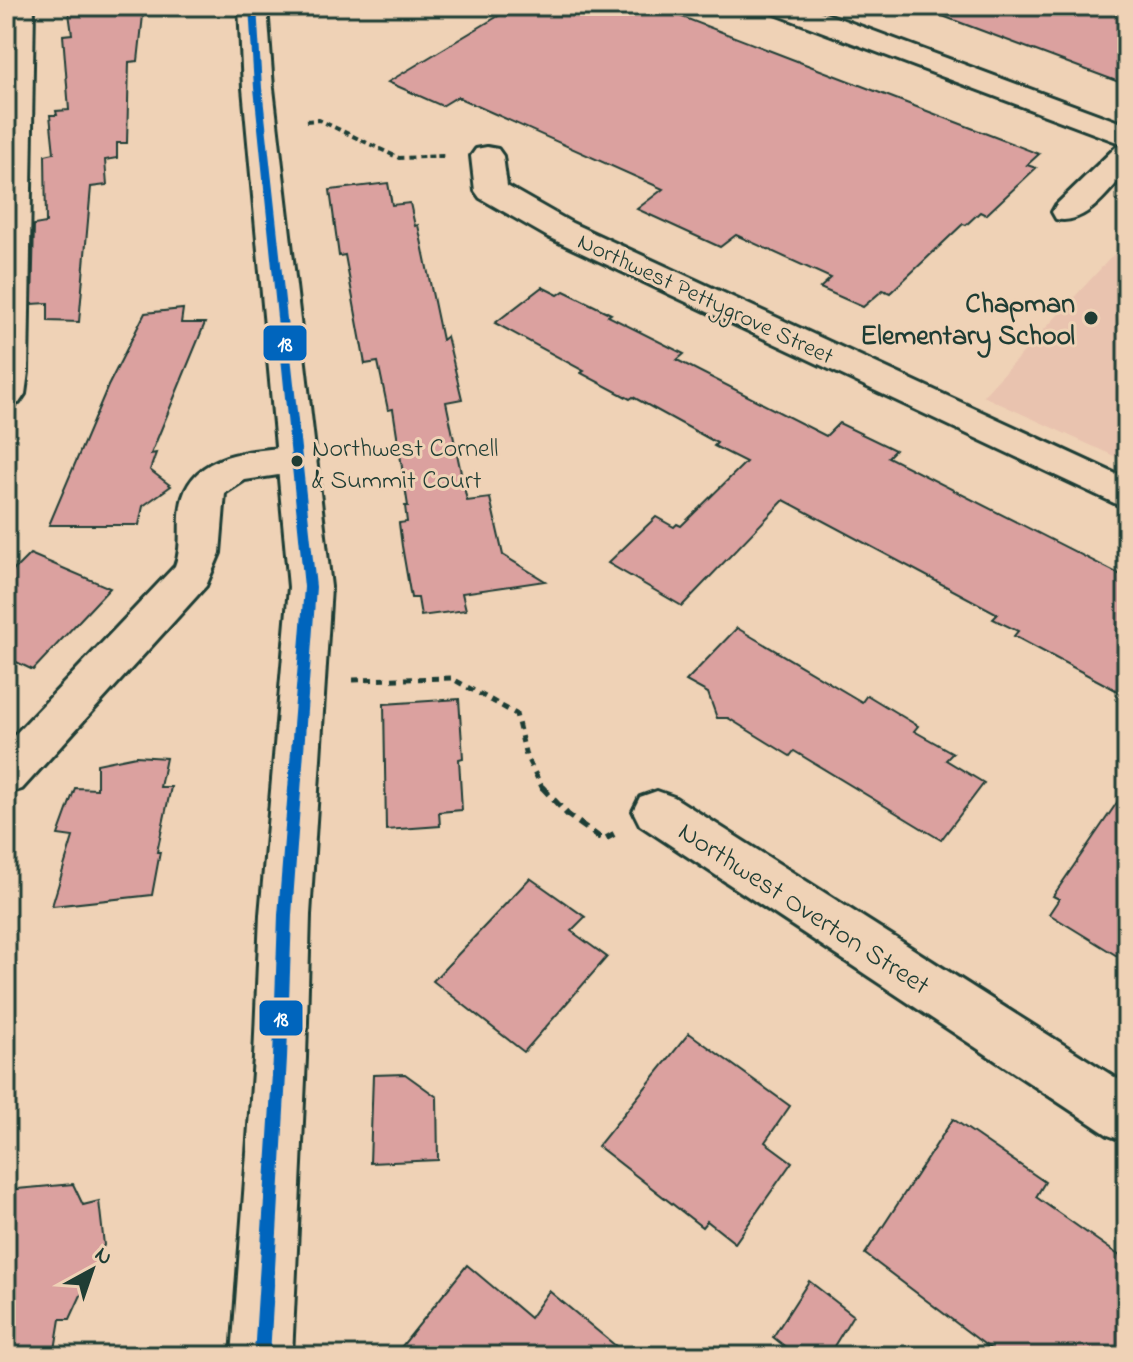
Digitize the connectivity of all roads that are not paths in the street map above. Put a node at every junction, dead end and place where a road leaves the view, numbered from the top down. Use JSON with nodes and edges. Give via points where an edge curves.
{"nodes":[{"id":1,"x":20,"y":6,"type":"edge"},
{"id":2,"x":253,"y":6,"type":"edge"},
{"id":3,"x":780,"y":6,"type":"edge"},
{"id":4,"x":1127,"y":136,"type":"edge"},
{"id":5,"x":1127,"y":154,"type":"edge"},
{"id":6,"x":487,"y":156,"type":"road end"},
{"id":7,"x":1068,"y":212,"type":"dead end"},
{"id":8,"x":6,"y":394,"type":"edge"},
{"id":9,"x":298,"y":460,"type":"junction"},
{"id":10,"x":1127,"y":495,"type":"edge"},
{"id":11,"x":6,"y":775,"type":"edge"},
{"id":12,"x":657,"y":811,"type":"road end"},
{"id":13,"x":1127,"y":1116,"type":"edge"},
{"id":14,"x":262,"y":1356,"type":"edge"}],
"edges":[{"from":1,"to":8,"type":"street"},
{"from":2,"to":9,"type":"street"},
{"from":3,"to":4,"type":"street"},
{"from":5,"to":7,"type":"street"},
{"from":6,"to":10,"type":"street","name":"Northwest Pettygrove Street","via":[[491,191],[548,223]]},
{"from":9,"to":11,"type":"street","via":[[237,467],[207,485],[200,502],[203,547],[191,575]]},
{"from":9,"to":14,"type":"street","via":[[310,587],[300,681]]},
{"from":12,"to":13,"type":"street","name":"Northwest Overton Street"}]}
